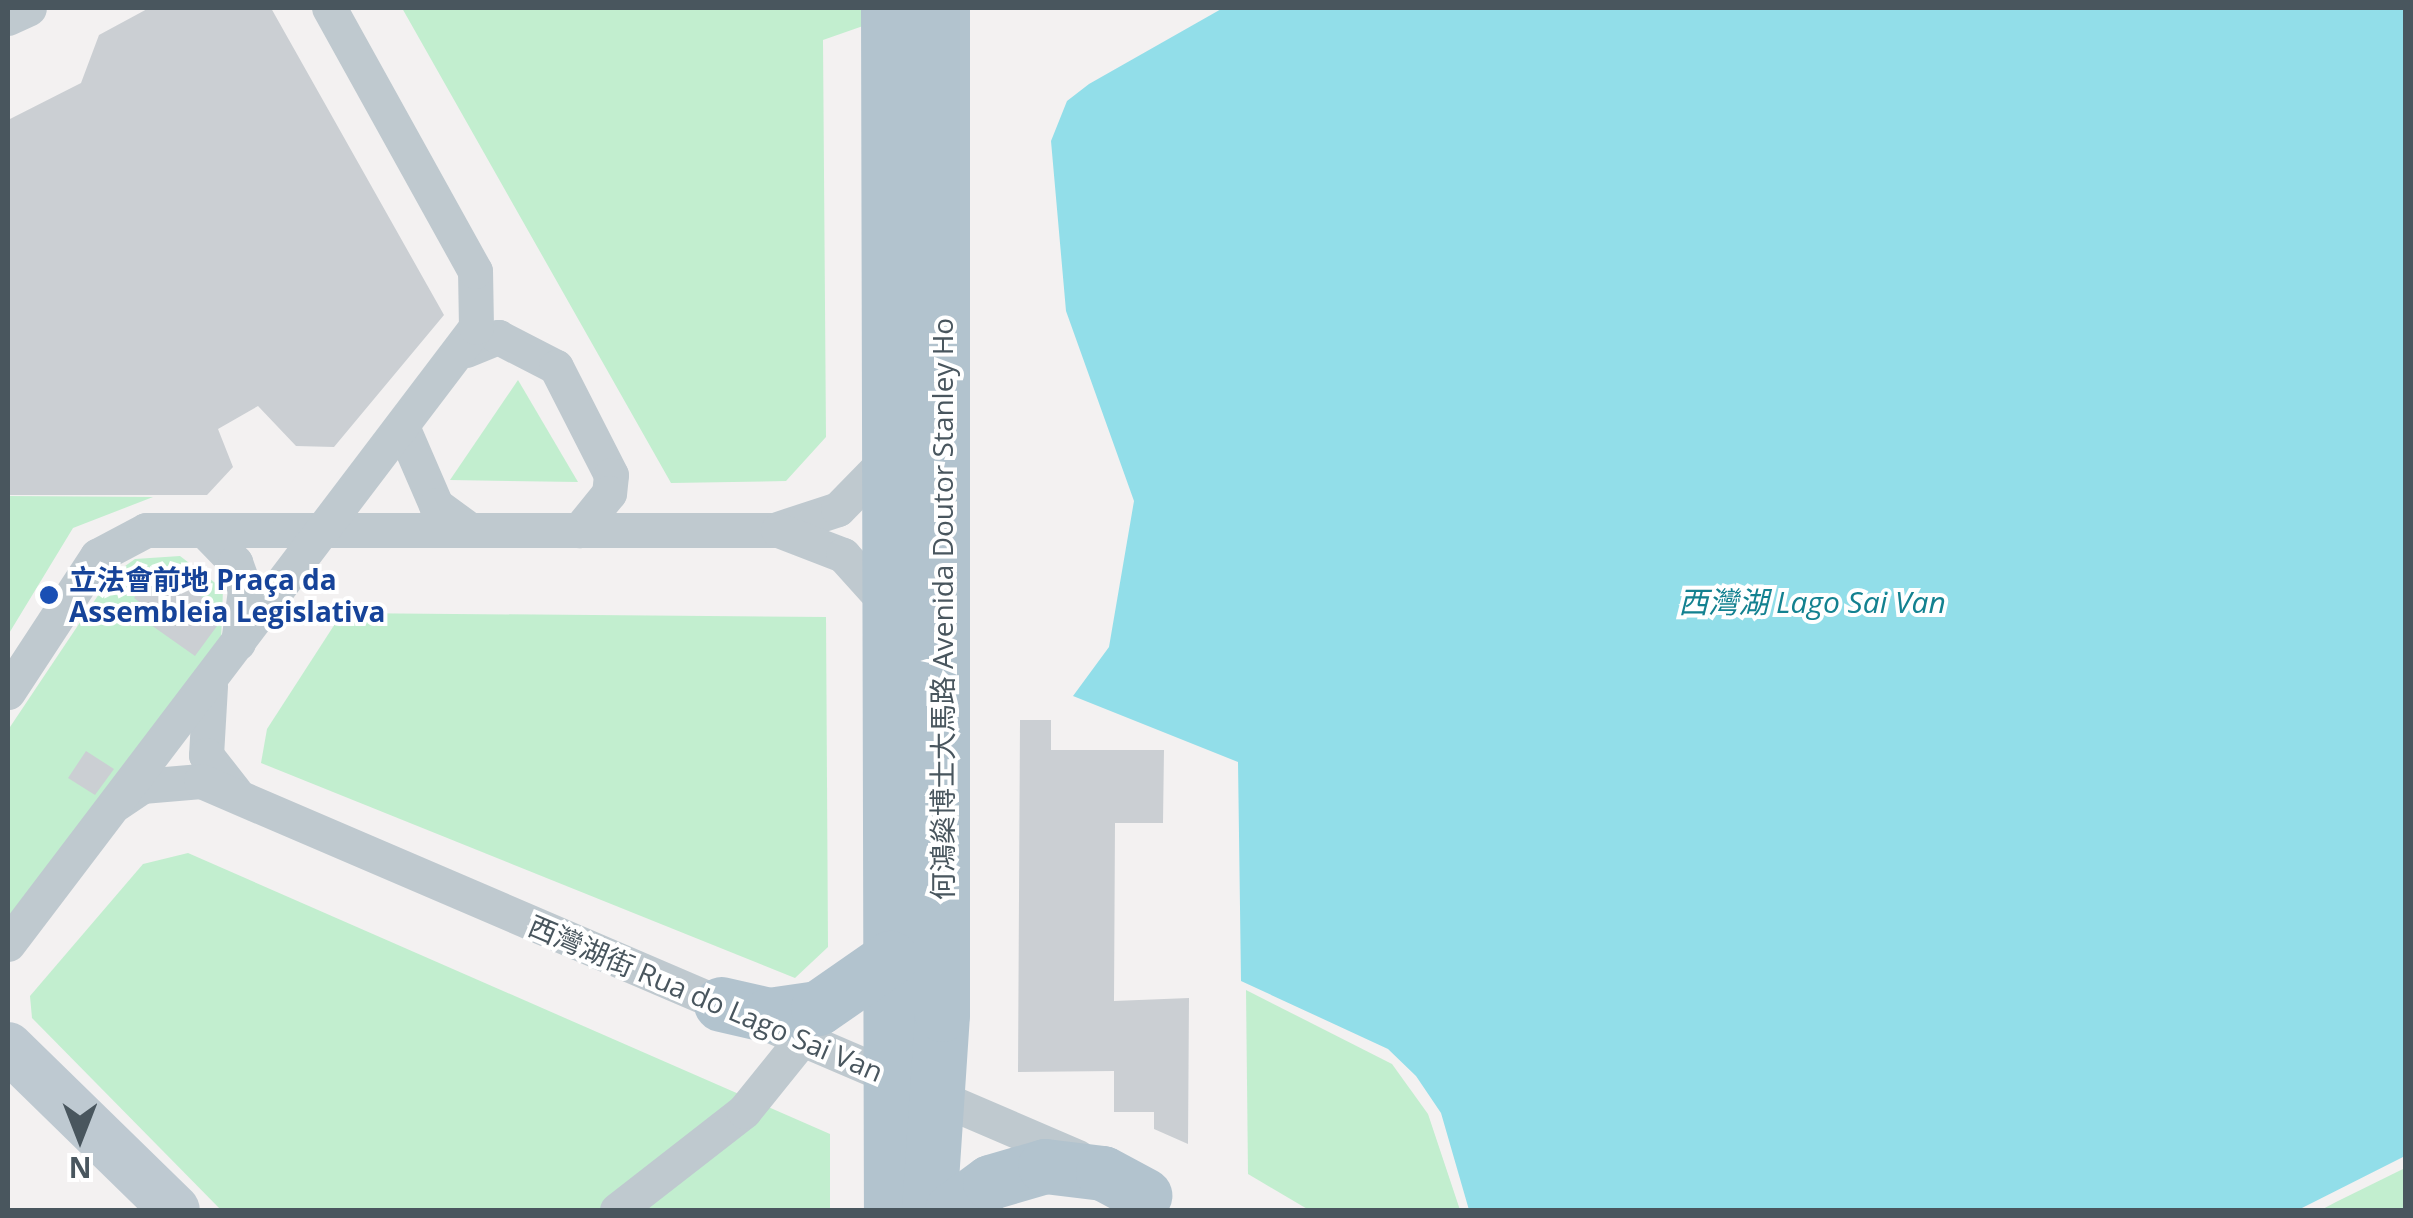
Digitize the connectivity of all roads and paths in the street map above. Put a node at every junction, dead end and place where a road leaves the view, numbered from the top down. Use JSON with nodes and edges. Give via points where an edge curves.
{"nodes":[{"id":1,"x":29,"y":8,"type":"edge"},
{"id":2,"x":329,"y":8,"type":"edge"},
{"id":3,"x":888,"y":8,"type":"edge"},
{"id":4,"x":942,"y":8,"type":"edge"},
{"id":5,"x":8,"y":18,"type":"edge"},
{"id":6,"x":466,"y":350,"type":"junction"},
{"id":7,"x":404,"y":430,"type":"junction"},
{"id":8,"x":889,"y":457,"type":"junction"},
{"id":9,"x":204,"y":530,"type":"junction"},
{"id":10,"x":327,"y":530,"type":"junction"},
{"id":11,"x":470,"y":530,"type":"junction"},
{"id":12,"x":580,"y":530,"type":"junction"},
{"id":13,"x":766,"y":530,"type":"junction"},
{"id":14,"x":889,"y":606,"type":"junction"},
{"id":15,"x":229,"y":657,"type":"junction"},
{"id":16,"x":20,"y":664,"type":"edge"},
{"id":17,"x":8,"y":692,"type":"edge"},
{"id":18,"x":243,"y":799,"type":"junction"},
{"id":19,"x":117,"y":802,"type":"junction"},
{"id":20,"x":8,"y":944,"type":"edge"},
{"id":21,"x":890,"y":958,"type":"junction"},
{"id":22,"x":722,"y":1004,"type":"junction"},
{"id":23,"x":804,"y":1038,"type":"junction"},
{"id":24,"x":12,"y":1055,"type":"edge"},
{"id":25,"x":913,"y":1086,"type":"junction"},
{"id":26,"x":1152,"y":1203,"type":"edge"},
{"id":27,"x":175,"y":1210,"type":"edge"},
{"id":28,"x":618,"y":1210,"type":"edge"},
{"id":29,"x":891,"y":1210,"type":"edge"},
{"id":30,"x":928,"y":1210,"type":"edge"},
{"id":31,"x":952,"y":1210,"type":"edge"}],
"edges":[{"from":1,"to":5,"type":"street"},
{"from":2,"to":6,"type":"street","via":[[476,271],[482,300]]},
{"from":3,"to":8,"type":"main road","name":"何鴻燊博士大馬路 Avenida Doutor Stanley Ho"},
{"from":4,"to":25,"type":"main road","name":"何鴻燊博士大馬路 Avenida Doutor Stanley Ho"},
{"from":6,"to":7,"type":"street"},
{"from":6,"to":12,"type":"street","via":[[498,337],[556,367],[611,474],[609,494]]},
{"from":7,"to":10,"type":"street"},
{"from":7,"to":11,"type":"street","via":[[436,505]]},
{"from":8,"to":13,"type":"street","via":[[838,509]]},
{"from":8,"to":14,"type":"main road","name":"何鴻燊博士大馬路 Avenida Doutor Stanley Ho"},
{"from":9,"to":10,"type":"street"},
{"from":9,"to":15,"type":"street","via":[[236,562],[245,590]]},
{"from":9,"to":16,"type":"street","via":[[119,538],[97,556]]},
{"from":10,"to":11,"type":"street"},
{"from":10,"to":15,"type":"street"},
{"from":11,"to":12,"type":"street"},
{"from":12,"to":13,"type":"street"},
{"from":13,"to":14,"type":"street","via":[[833,548]]},
{"from":14,"to":21,"type":"main road","name":"何鴻燊博士大馬路 Avenida Doutor Stanley Ho"},
{"from":15,"to":18,"type":"street","name":"西灣湖街 Rua do Lago Sai Van","via":[[206,692],[206,752]]},
{"from":15,"to":19,"type":"street"},
{"from":16,"to":17,"type":"street"},
{"from":18,"to":19,"type":"street","name":"西灣湖街 Rua do Lago Sai Van","via":[[171,779]]},
{"from":18,"to":22,"type":"street","name":"西灣湖街 Rua do Lago Sai Van"},
{"from":19,"to":20,"type":"street"},
{"from":21,"to":22,"type":"main road","via":[[818,1008],[769,1015]]},
{"from":21,"to":25,"type":"main road","name":"何鴻燊博士大馬路 Avenida Doutor Stanley Ho"},
{"from":22,"to":23,"type":"street","name":"西灣湖街 Rua do Lago Sai Van"},
{"from":23,"to":25,"type":"street","name":"西灣湖街 Rua do Lago Sai Van"},
{"from":23,"to":28,"type":"street","via":[[744,1110]]},
{"from":24,"to":27,"type":"street"},
{"from":25,"to":26,"type":"street","name":"西灣湖街 Rua do Lago Sai Van"},
{"from":25,"to":29,"type":"main road","name":"何鴻燊博士大馬路 Avenida Doutor Stanley Ho"},
{"from":25,"to":30,"type":"main road","name":"何鴻燊博士大馬路 Avenida Doutor Stanley Ho"},
{"from":26,"to":31,"type":"main road","via":[[1103,1173],[1046,1166],[990,1182]]}]}
